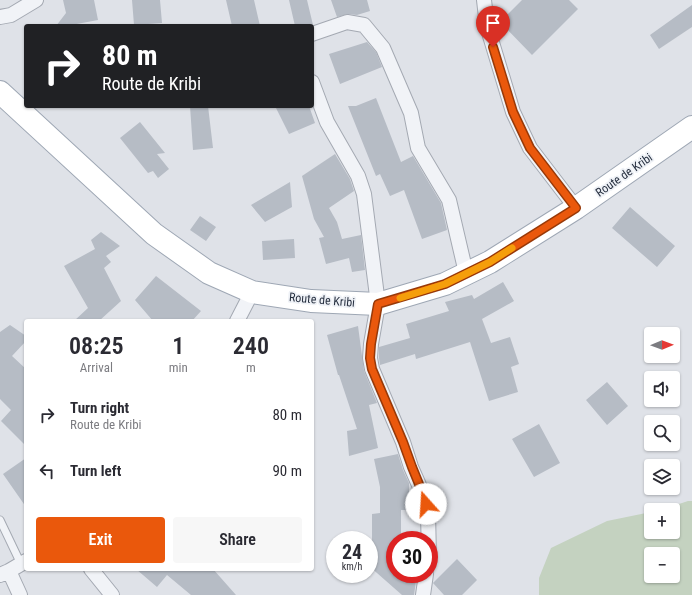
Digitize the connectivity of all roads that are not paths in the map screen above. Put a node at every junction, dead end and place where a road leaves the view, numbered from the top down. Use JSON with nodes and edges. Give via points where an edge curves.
{"nodes":[{"id":1,"x":36,"y":0,"type":"edge"},
{"id":2,"x":484,"y":0,"type":"edge"},
{"id":3,"x":0,"y":17,"type":"edge"},
{"id":4,"x":314,"y":33,"type":"edge"},
{"id":5,"x":314,"y":87,"type":"edge"},
{"id":6,"x":0,"y":92,"type":"edge"},
{"id":7,"x":692,"y":127,"type":"edge"},
{"id":8,"x":576,"y":208,"type":"junction"},
{"id":9,"x":466,"y":274,"type":"junction"},
{"id":10,"x":252,"y":292,"type":"junction"},
{"id":11,"x":378,"y":304,"type":"junction"},
{"id":12,"x":238,"y":319,"type":"edge"},
{"id":13,"x":0,"y":520,"type":"edge"},
{"id":14,"x":428,"y":531,"type":"edge"},
{"id":15,"x":24,"y":562,"type":"edge"},
{"id":16,"x":94,"y":571,"type":"edge"},
{"id":17,"x":4,"y":573,"type":"edge"},
{"id":18,"x":425,"y":583,"type":"edge"},
{"id":19,"x":20,"y":595,"type":"edge"},
{"id":20,"x":112,"y":595,"type":"edge"},
{"id":21,"x":423,"y":595,"type":"edge"}],
"edges":[{"from":1,"to":3,"type":"street","via":[[11,16]]},
{"from":2,"to":8,"type":"street","via":[[491,40],[513,112],[530,148]]},
{"from":4,"to":9,"type":"street","via":[[347,22],[364,25],[383,48],[411,113],[418,148],[449,200]]},
{"from":5,"to":11,"type":"street","via":[[327,122],[358,176],[364,194]]},
{"from":6,"to":10,"type":"main road","name":"Route de Kribi","via":[[154,234],[209,273]]},
{"from":7,"to":8,"type":"main road","name":"Route de Kribi"},
{"from":8,"to":9,"type":"main road","name":"Route de Kribi","via":[[490,262]]},
{"from":9,"to":11,"type":"main road","name":"Route de Kribi","via":[[445,284]]},
{"from":10,"to":11,"type":"main road","name":"Route de Kribi","via":[[311,301]]},
{"from":10,"to":12,"type":"street"},
{"from":11,"to":14,"type":"street","via":[[371,344],[372,369],[423,494],[428,513]]},
{"from":13,"to":15,"type":"lane"},
{"from":15,"to":17,"type":"street"},
{"from":16,"to":20,"type":"street"},
{"from":17,"to":19,"type":"street"},
{"from":18,"to":21,"type":"street"}]}
